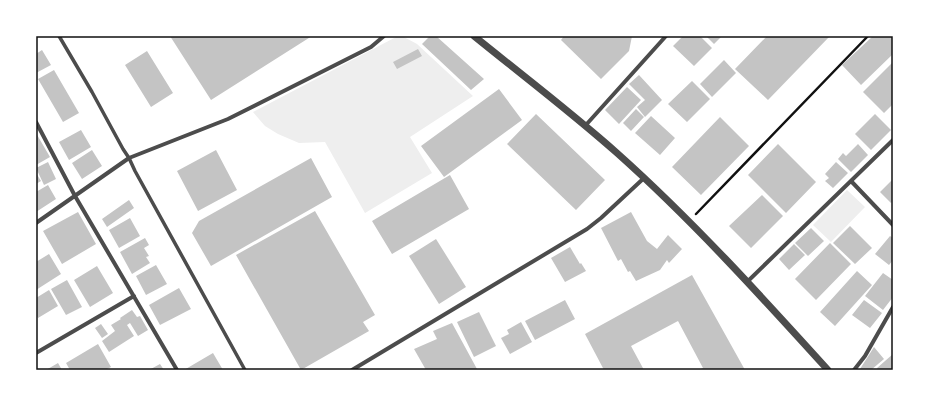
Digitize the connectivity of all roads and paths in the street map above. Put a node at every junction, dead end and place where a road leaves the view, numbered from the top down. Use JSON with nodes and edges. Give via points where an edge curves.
{"nodes":[{"id":1,"x":58,"y":36,"type":"edge"},
{"id":2,"x":384,"y":36,"type":"edge"},
{"id":3,"x":474,"y":36,"type":"edge"},
{"id":4,"x":666,"y":36,"type":"edge"},
{"id":5,"x":868,"y":36,"type":"edge"},
{"id":6,"x":36,"y":122,"type":"edge"},
{"id":7,"x":585,"y":126,"type":"junction"},
{"id":8,"x":893,"y":140,"type":"edge"},
{"id":9,"x":129,"y":158,"type":"junction"},
{"id":10,"x":644,"y":178,"type":"junction"},
{"id":11,"x":851,"y":181,"type":"junction"},
{"id":12,"x":75,"y":196,"type":"junction"},
{"id":13,"x":689,"y":221,"type":"junction"},
{"id":14,"x":36,"y":223,"type":"edge"},
{"id":15,"x":893,"y":225,"type":"edge"},
{"id":16,"x":748,"y":282,"type":"junction"},
{"id":17,"x":134,"y":296,"type":"junction"},
{"id":18,"x":893,"y":307,"type":"edge"},
{"id":19,"x":36,"y":353,"type":"edge"},
{"id":20,"x":177,"y":370,"type":"edge"},
{"id":21,"x":244,"y":370,"type":"edge"},
{"id":22,"x":352,"y":370,"type":"edge"},
{"id":23,"x":828,"y":370,"type":"edge"},
{"id":24,"x":854,"y":370,"type":"edge"}],
"edges":[{"from":1,"to":9,"type":"street"},
{"from":2,"to":9,"type":"street","via":[[371,47],[228,119]]},
{"from":3,"to":7,"type":"street"},
{"from":4,"to":7,"type":"street"},
{"from":5,"to":13,"type":"path"},
{"from":6,"to":12,"type":"street"},
{"from":7,"to":10,"type":"street"},
{"from":8,"to":11,"type":"street"},
{"from":9,"to":12,"type":"street"},
{"from":9,"to":21,"type":"street"},
{"from":10,"to":13,"type":"street"},
{"from":10,"to":22,"type":"street","via":[[587,229]]},
{"from":11,"to":15,"type":"street"},
{"from":11,"to":16,"type":"street"},
{"from":12,"to":14,"type":"street"},
{"from":12,"to":17,"type":"street"},
{"from":13,"to":16,"type":"street"},
{"from":16,"to":23,"type":"street"},
{"from":17,"to":19,"type":"street"},
{"from":17,"to":20,"type":"street"},
{"from":18,"to":24,"type":"street"}]}
